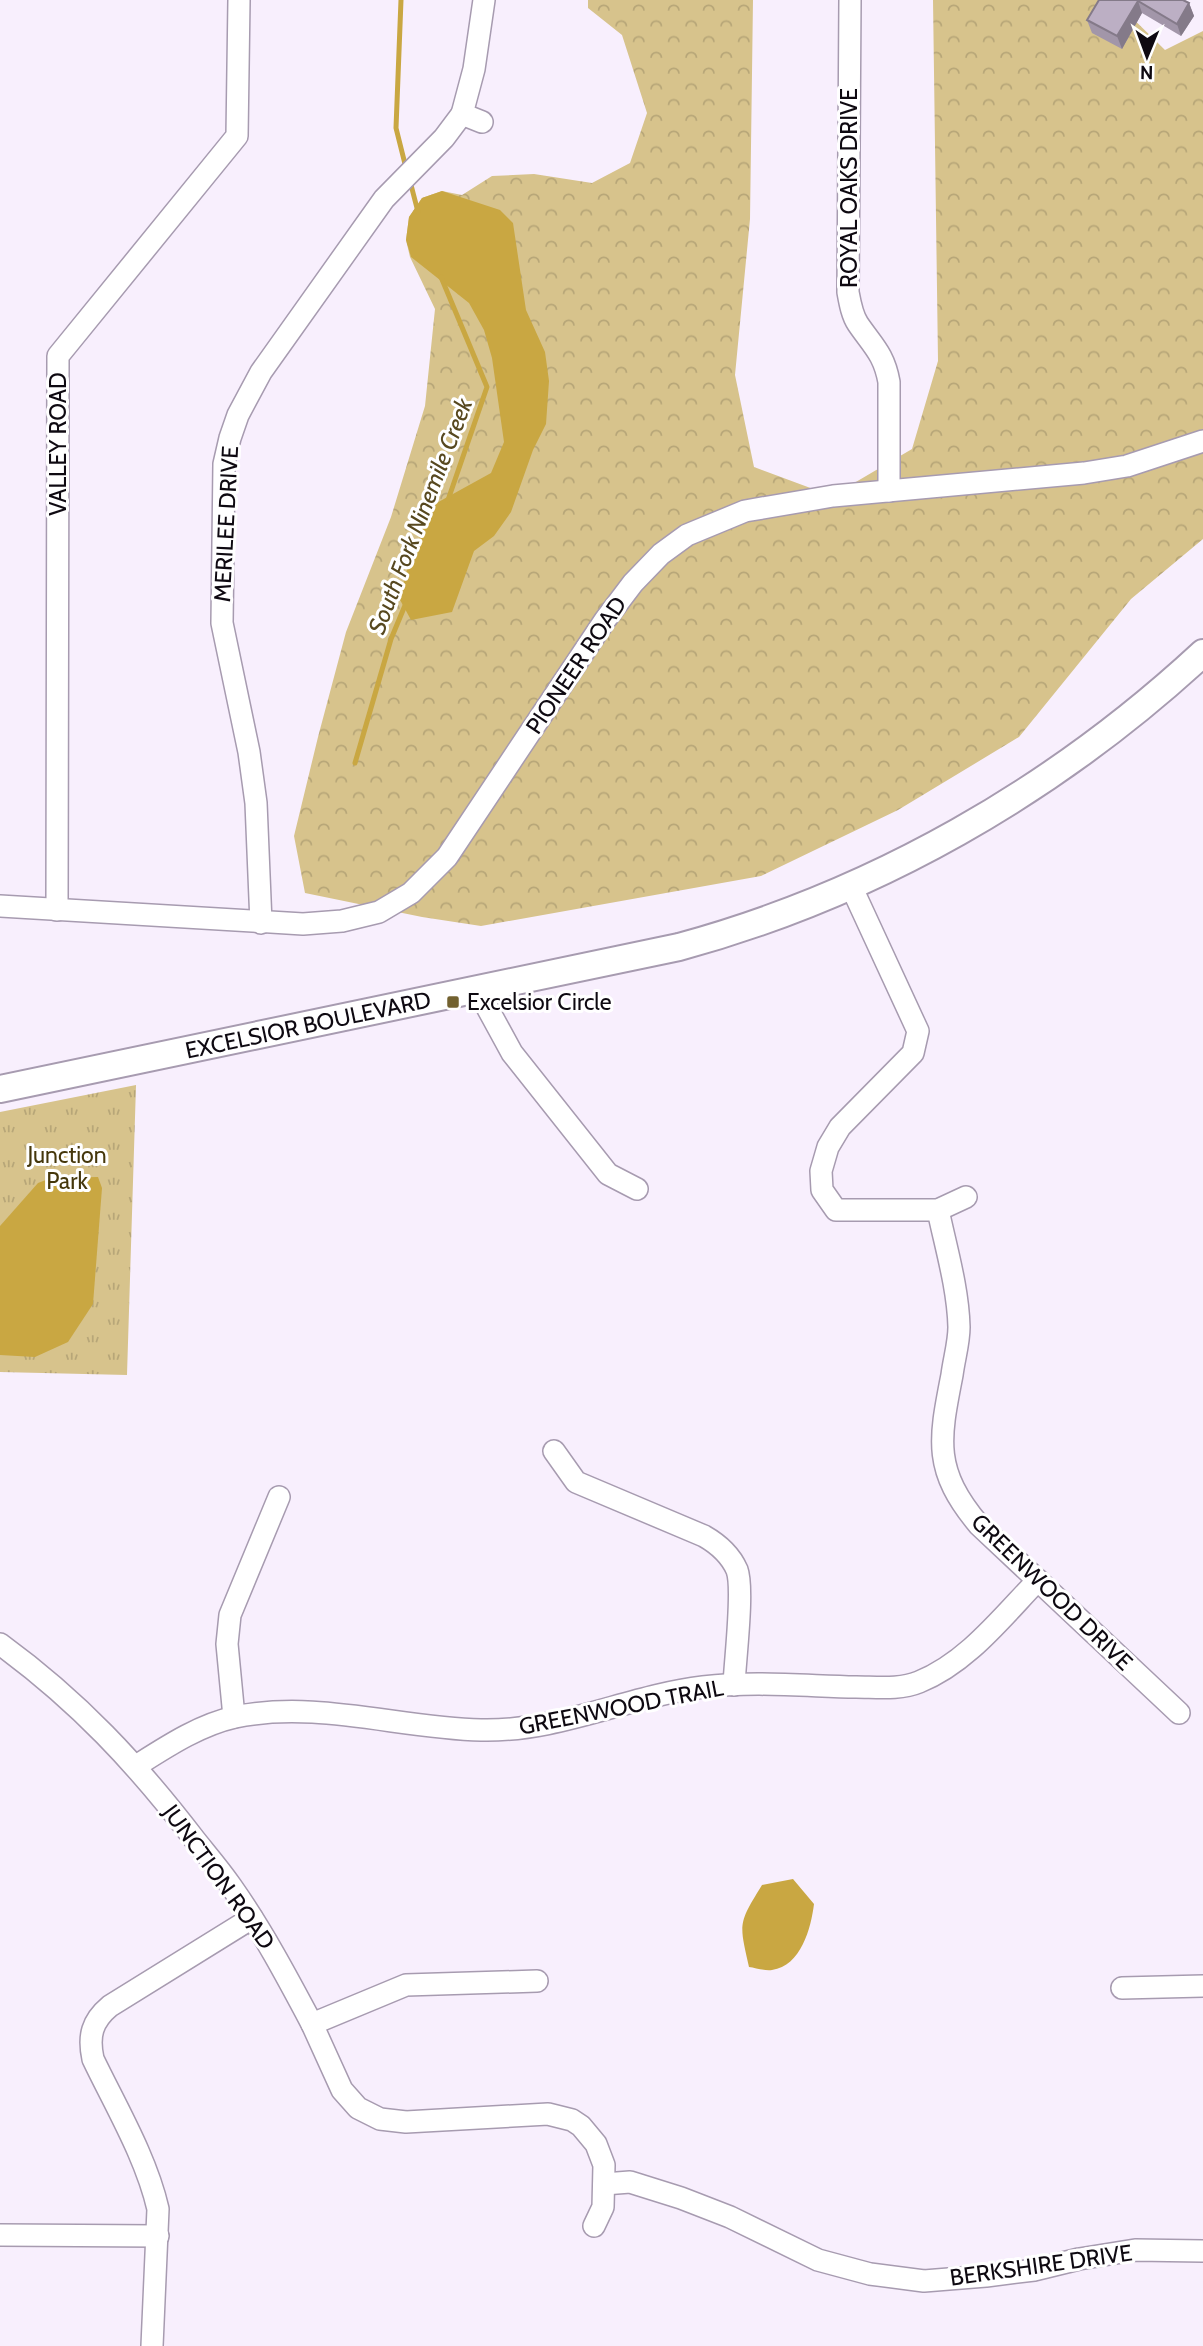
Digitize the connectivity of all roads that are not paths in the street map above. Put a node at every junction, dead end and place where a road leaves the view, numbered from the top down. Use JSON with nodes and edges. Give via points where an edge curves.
{"nodes":[{"id":1,"x":239,"y":0,"type":"edge"},
{"id":2,"x":484,"y":0,"type":"edge"},
{"id":3,"x":850,"y":0,"type":"edge"},
{"id":4,"x":461,"y":114,"type":"junction"},
{"id":5,"x":482,"y":122,"type":"dead end"},
{"id":6,"x":1203,"y":441,"type":"edge"},
{"id":7,"x":889,"y":491,"type":"junction"},
{"id":8,"x":1203,"y":653,"type":"edge"},
{"id":9,"x":851,"y":886,"type":"junction"},
{"id":10,"x":0,"y":906,"type":"edge"},
{"id":11,"x":57,"y":910,"type":"junction"},
{"id":12,"x":261,"y":923,"type":"junction"},
{"id":13,"x":483,"y":989,"type":"junction"},
{"id":14,"x":0,"y":1089,"type":"edge"},
{"id":15,"x":637,"y":1189,"type":"dead end"},
{"id":16,"x":966,"y":1197,"type":"dead end"},
{"id":17,"x":938,"y":1210,"type":"junction"},
{"id":18,"x":554,"y":1451,"type":"dead end"},
{"id":19,"x":278,"y":1497,"type":"dead end"},
{"id":20,"x":1038,"y":1580,"type":"junction"},
{"id":21,"x":0,"y":1644,"type":"edge"},
{"id":22,"x":734,"y":1685,"type":"junction"},
{"id":23,"x":1179,"y":1713,"type":"dead end"},
{"id":24,"x":233,"y":1717,"type":"junction"},
{"id":25,"x":136,"y":1766,"type":"junction"},
{"id":26,"x":252,"y":1918,"type":"junction"},
{"id":27,"x":537,"y":1982,"type":"dead end"},
{"id":28,"x":1203,"y":1986,"type":"edge"},
{"id":29,"x":1122,"y":1988,"type":"dead end"},
{"id":30,"x":312,"y":2024,"type":"junction"},
{"id":31,"x":604,"y":2184,"type":"junction"},
{"id":32,"x":594,"y":2226,"type":"dead end"},
{"id":33,"x":0,"y":2235,"type":"edge"},
{"id":34,"x":158,"y":2236,"type":"junction"},
{"id":35,"x":1203,"y":2251,"type":"edge"},
{"id":36,"x":152,"y":2346,"type":"edge"}],
"edges":[{"from":1,"to":11,"type":"street","name":"VALLEY ROAD","via":[[237,135],[58,356]]},
{"from":2,"to":4,"type":"street","name":"MERILEE DRIVE","via":[[474,69]]},
{"from":3,"to":7,"type":"street","name":"ROYAL OAKS DRIVE","via":[[848,292],[857,323],[886,364]]},
{"from":4,"to":5,"type":"street"},
{"from":4,"to":12,"type":"street","name":"MERILEE DRIVE","via":[[444,138],[384,199],[261,372],[229,438],[222,623],[256,803]]},
{"from":6,"to":7,"type":"street","name":"PIONEER ROAD","via":[[1127,466],[1084,473]]},
{"from":7,"to":12,"type":"street","name":"PIONEER ROAD","via":[[745,511],[687,535],[633,583],[447,857],[411,893],[379,912],[342,921]]},
{"from":8,"to":9,"type":"main road","name":"EXCELSIOR BOULEVARD","via":[[1126,720],[1052,773],[914,858]]},
{"from":9,"to":13,"type":"main road","name":"EXCELSIOR BOULEVARD","via":[[734,932]]},
{"from":9,"to":17,"type":"street","via":[[918,1031],[913,1053],[840,1127],[821,1171],[822,1190],[836,1210]]},
{"from":10,"to":11,"type":"street","name":"PIONEER ROAD"},
{"from":11,"to":12,"type":"street","name":"PIONEER ROAD"},
{"from":13,"to":14,"type":"main road","name":"EXCELSIOR BOULEVARD"},
{"from":13,"to":15,"type":"street","via":[[488,1009],[512,1053],[608,1174]]},
{"from":16,"to":17,"type":"street"},
{"from":17,"to":20,"type":"street","name":"GREENWOOD DRIVE","via":[[959,1329],[944,1413],[947,1475],[959,1502]]},
{"from":18,"to":22,"type":"street","via":[[576,1482],[704,1535],[730,1557],[738,1572],[739,1590]]},
{"from":19,"to":24,"type":"street","via":[[230,1615],[227,1644]]},
{"from":20,"to":22,"type":"street","name":"GREENWOOD TRAIL","via":[[967,1652],[916,1684]]},
{"from":20,"to":23,"type":"street","name":"GREENWOOD DRIVE"},
{"from":21,"to":25,"type":"street","name":"JUNCTION ROAD","via":[[71,1700]]},
{"from":22,"to":24,"type":"street","name":"GREENWOOD TRAIL","via":[[667,1693],[537,1727],[484,1731],[288,1711]]},
{"from":24,"to":25,"type":"street","name":"GREENWOOD TRAIL","via":[[173,1743]]},
{"from":25,"to":26,"type":"street","name":"JUNCTION ROAD","via":[[230,1883]]},
{"from":26,"to":30,"type":"street","name":"JUNCTION ROAD"},
{"from":26,"to":34,"type":"street","via":[[110,2006],[92,2029],[93,2059],[153,2189]]},
{"from":27,"to":30,"type":"street","via":[[406,1985]]},
{"from":28,"to":29,"type":"street"},
{"from":30,"to":31,"type":"street","name":"JUNCTION ROAD","via":[[341,2090],[358,2108],[380,2119],[407,2122],[548,2114],[572,2120],[596,2144],[604,2165]]},
{"from":31,"to":32,"type":"street","name":"JUNCTION ROAD","via":[[603,2207]]},
{"from":31,"to":35,"type":"street","name":"BERKSHIRE DRIVE","via":[[630,2182],[681,2198],[818,2260],[870,2274],[924,2281],[1022,2271],[1135,2250]]},
{"from":33,"to":34,"type":"street"},
{"from":34,"to":36,"type":"street"}]}
